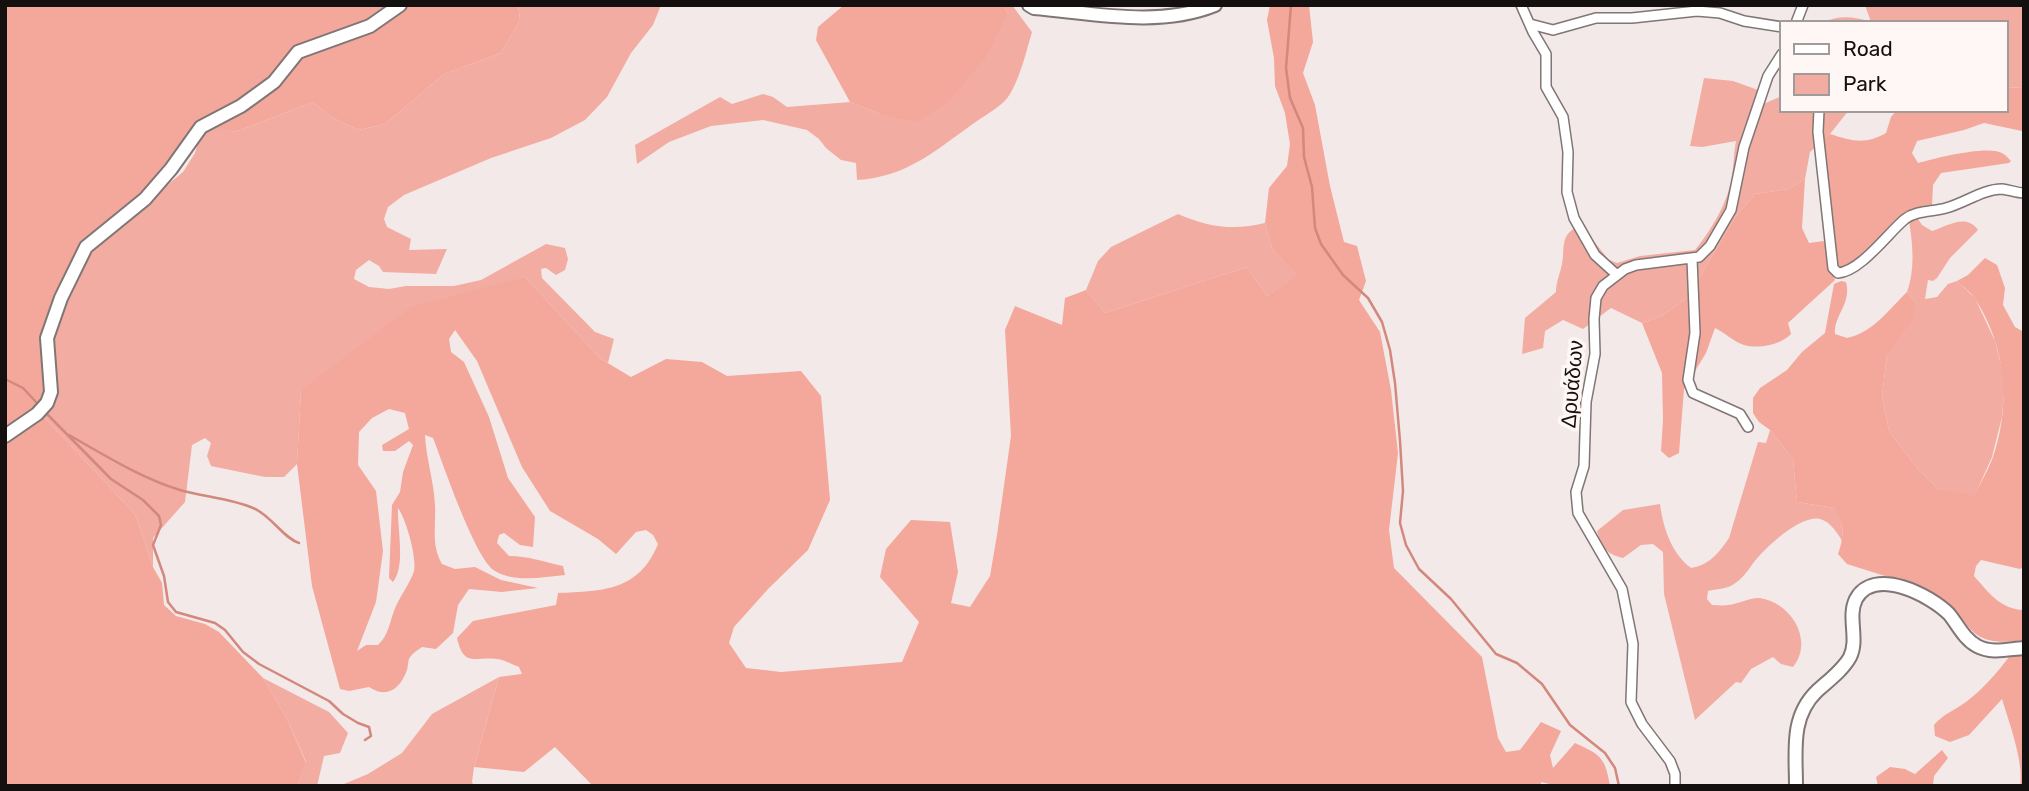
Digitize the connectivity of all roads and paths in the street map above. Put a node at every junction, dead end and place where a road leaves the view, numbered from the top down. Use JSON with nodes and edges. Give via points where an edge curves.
{"nodes":[{"id":1,"x":400,"y":5,"type":"edge"},
{"id":2,"x":1030,"y":5,"type":"edge"},
{"id":3,"x":1215,"y":5,"type":"edge"},
{"id":4,"x":1521,"y":5,"type":"edge"},
{"id":5,"x":1530,"y":24,"type":"junction"},
{"id":6,"x":1780,"y":27,"type":"edge"},
{"id":7,"x":1780,"y":57,"type":"edge"},
{"id":8,"x":1819,"y":112,"type":"edge"},
{"id":9,"x":2024,"y":193,"type":"edge"},
{"id":10,"x":1692,"y":259,"type":"junction"},
{"id":11,"x":1616,"y":274,"type":"junction"},
{"id":12,"x":1748,"y":427,"type":"dead end"},
{"id":13,"x":5,"y":436,"type":"edge"},
{"id":14,"x":2024,"y":648,"type":"edge"},
{"id":15,"x":1675,"y":786,"type":"edge"},
{"id":16,"x":1796,"y":786,"type":"edge"}],
"edges":[{"from":1,"to":13,"type":"street","via":[[370,26],[298,52],[274,82],[201,127],[145,199],[86,247],[47,338],[51,392],[47,403]]},
{"from":2,"to":3,"type":"street","via":[[1151,19],[1195,13]]},
{"from":4,"to":5,"type":"street"},
{"from":5,"to":6,"type":"street","via":[[1553,30],[1596,18],[1697,11]]},
{"from":5,"to":11,"type":"street","via":[[1546,54],[1548,94],[1563,117],[1571,209],[1595,255]]},
{"from":7,"to":10,"type":"street","via":[[1768,76],[1744,147],[1731,210],[1704,253]]},
{"from":8,"to":9,"type":"street","via":[[1821,173],[1833,268],[1838,273],[1860,262],[1917,212],[1943,209],[2003,189]]},
{"from":10,"to":11,"type":"street","via":[[1636,265]]},
{"from":10,"to":12,"type":"street","via":[[1695,333],[1688,380],[1693,393],[1740,414]]},
{"from":11,"to":15,"type":"street","name":"Δρυάδων","via":[[1597,298],[1584,466],[1576,501],[1578,513],[1622,589],[1633,644],[1630,702],[1670,761]]},
{"from":14,"to":16,"type":"street","via":[[1977,646],[1948,614],[1923,596],[1891,584],[1869,587],[1853,606],[1854,641],[1849,658],[1799,715]]}]}
